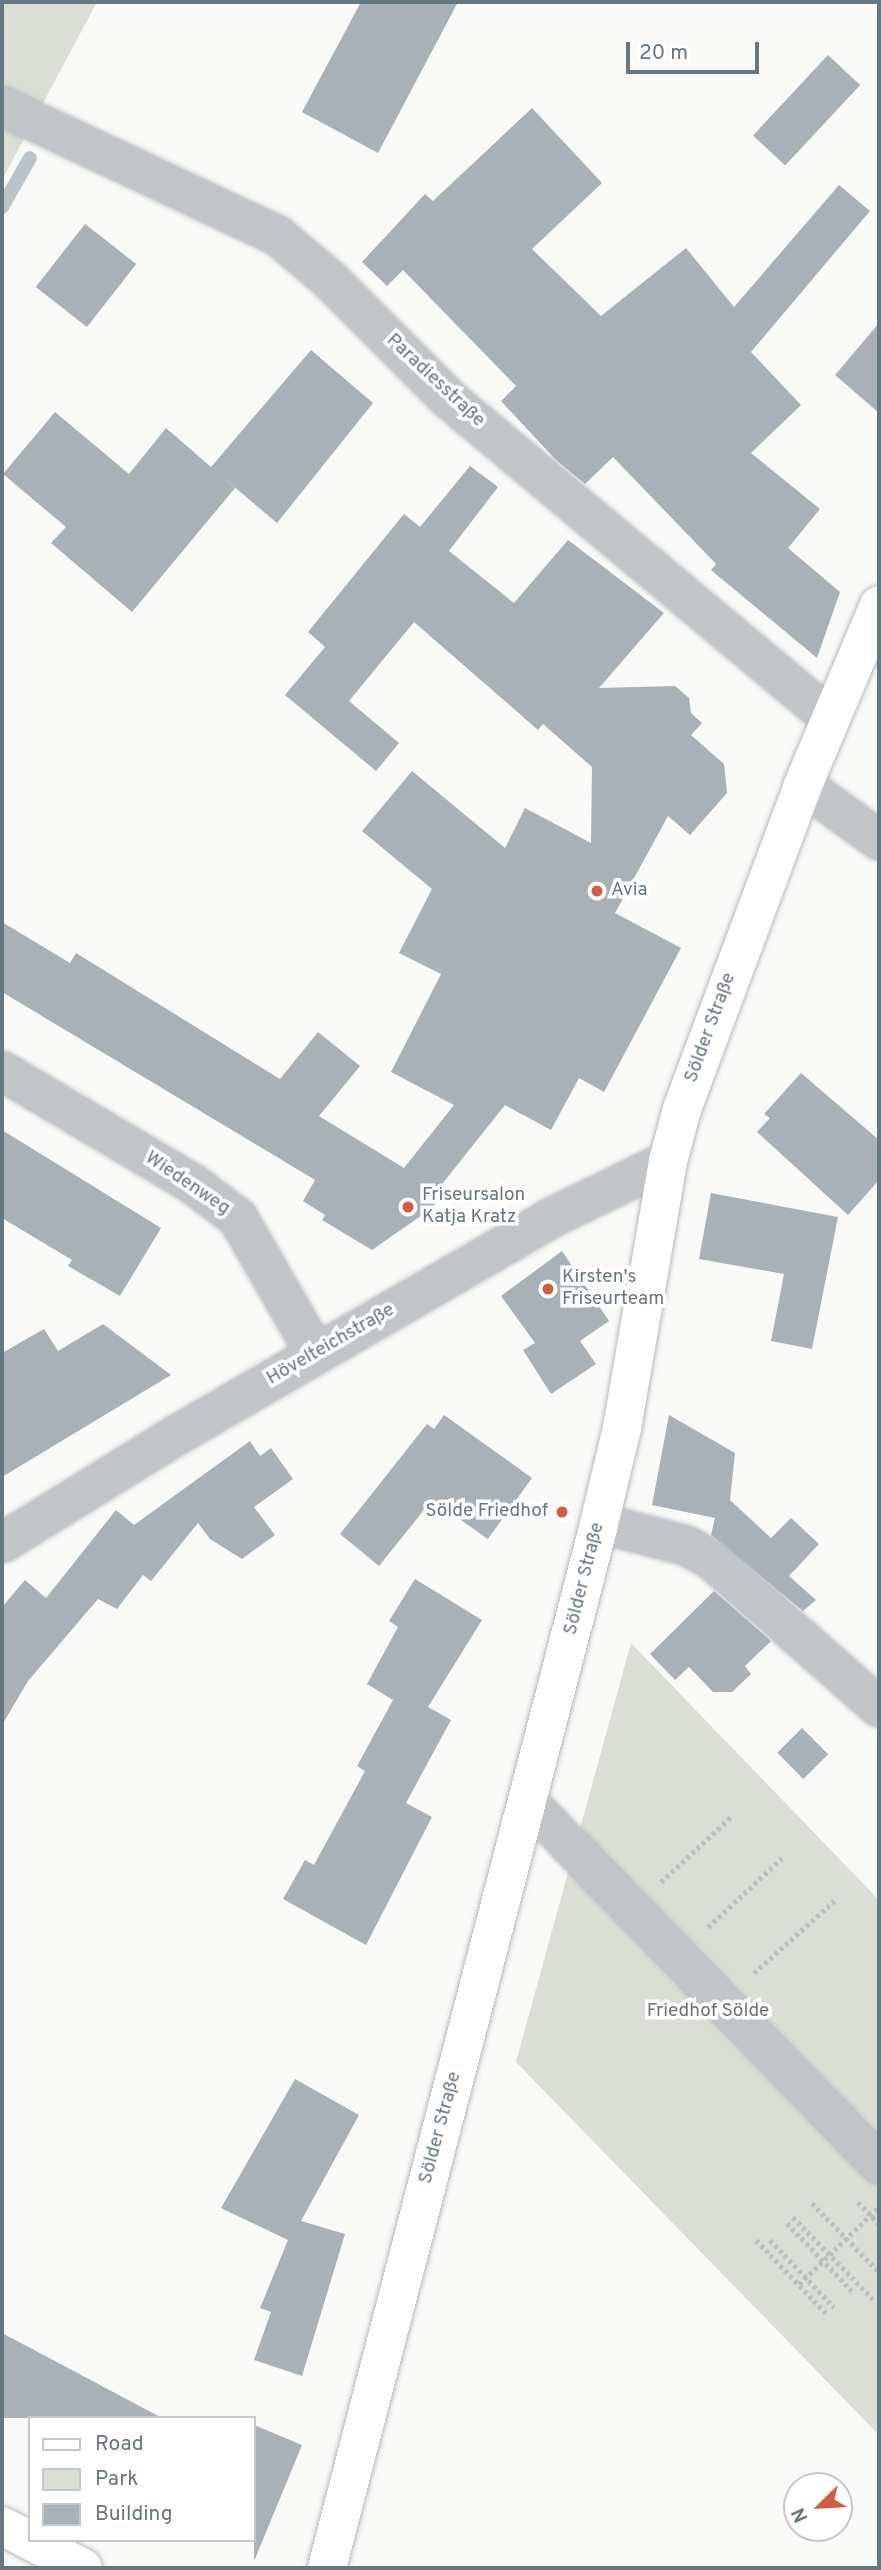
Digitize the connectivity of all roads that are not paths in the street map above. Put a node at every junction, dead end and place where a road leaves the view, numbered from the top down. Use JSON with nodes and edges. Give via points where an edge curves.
{"nodes":[{"id":1,"x":2,"y":106,"type":"edge"},
{"id":2,"x":879,"y":605,"type":"edge"},
{"id":3,"x":830,"y":718,"type":"junction"},
{"id":4,"x":803,"y":785,"type":"junction"},
{"id":5,"x":879,"y":840,"type":"edge"},
{"id":6,"x":2,"y":1071,"type":"edge"},
{"id":7,"x":668,"y":1160,"type":"junction"},
{"id":8,"x":316,"y":1354,"type":"junction"},
{"id":9,"x":599,"y":1523,"type":"junction"},
{"id":10,"x":2,"y":1543,"type":"edge"},
{"id":11,"x":879,"y":1707,"type":"edge"},
{"id":12,"x":527,"y":1801,"type":"junction"},
{"id":13,"x":879,"y":2164,"type":"edge"},
{"id":14,"x":2,"y":2526,"type":"edge"},
{"id":15,"x":28,"y":2539,"type":"edge"},
{"id":16,"x":33,"y":2542,"type":"edge"},
{"id":17,"x":83,"y":2568,"type":"edge"},
{"id":18,"x":327,"y":2568,"type":"edge"}],
"edges":[{"from":1,"to":3,"type":"street","name":"Paradiesstraße","via":[[278,236],[330,280],[450,400]]},
{"from":2,"to":3,"type":"main road","name":"Sölder Straße"},
{"from":3,"to":4,"type":"main road","name":"Sölder Straße"},
{"from":4,"to":5,"type":"street"},
{"from":4,"to":7,"type":"main road","name":"Sölder Straße","via":[[702,1047]]},
{"from":6,"to":8,"type":"street","name":"Wiedenweg","via":[[193,1184],[238,1218]]},
{"from":7,"to":8,"type":"street","name":"Hövelteichstraße","via":[[551,1218]]},
{"from":7,"to":9,"type":"main road","name":"Sölder Straße","via":[[622,1429]]},
{"from":8,"to":10,"type":"street","name":"Hövelteichstraße"},
{"from":9,"to":11,"type":"street","via":[[687,1546],[712,1560]]},
{"from":9,"to":12,"type":"main road","name":"Sölder Straße"},
{"from":12,"to":13,"type":"street"},
{"from":12,"to":18,"type":"main road","name":"Sölder Straße"},
{"from":14,"to":15,"type":"main road"},
{"from":16,"to":17,"type":"main road"}]}
